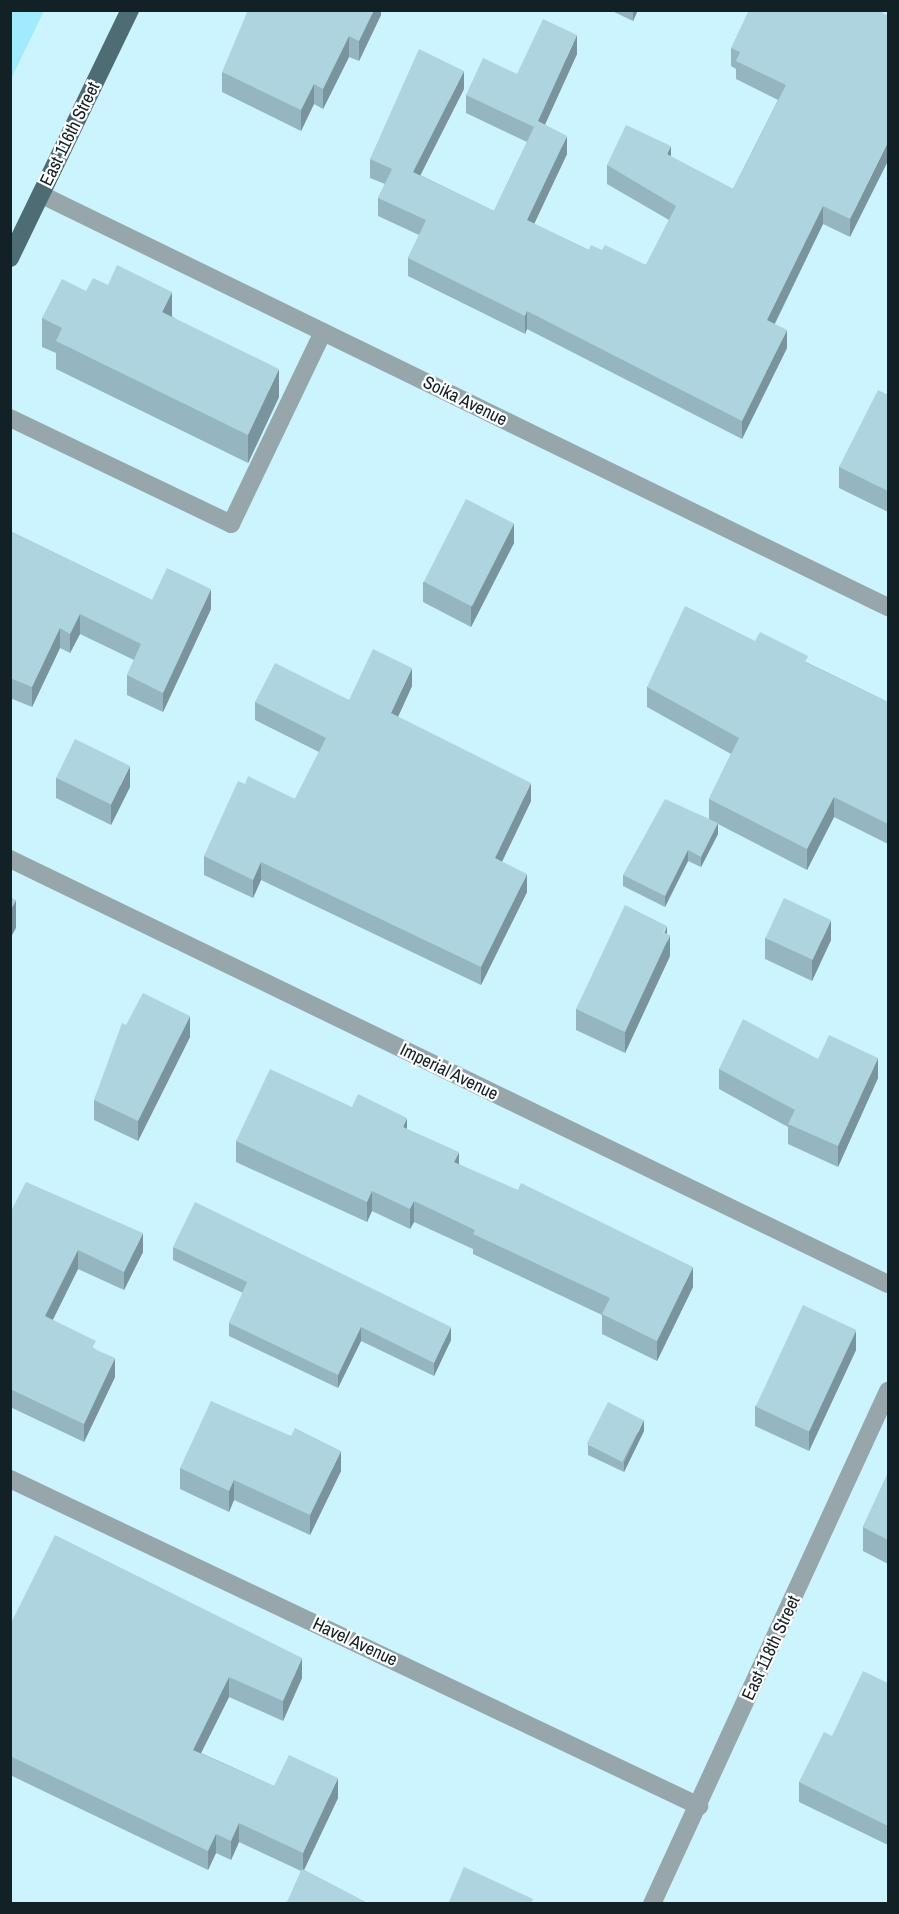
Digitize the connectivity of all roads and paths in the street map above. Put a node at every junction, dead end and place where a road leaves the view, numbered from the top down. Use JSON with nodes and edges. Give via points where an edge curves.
{"nodes":[{"id":1,"x":130,"y":10,"type":"edge"},
{"id":2,"x":42,"y":195,"type":"junction"},
{"id":3,"x":10,"y":258,"type":"edge"},
{"id":4,"x":323,"y":332,"type":"junction"},
{"id":5,"x":10,"y":418,"type":"edge"},
{"id":6,"x":888,"y":607,"type":"edge"},
{"id":7,"x":10,"y":859,"type":"edge"},
{"id":8,"x":888,"y":1284,"type":"edge"},
{"id":9,"x":888,"y":1391,"type":"edge"},
{"id":10,"x":10,"y":1479,"type":"edge"},
{"id":11,"x":699,"y":1806,"type":"junction"},
{"id":12,"x":652,"y":1904,"type":"edge"}],
"edges":[{"from":1,"to":2,"type":"main road","name":"East 116th Street"},
{"from":2,"to":3,"type":"main road","name":"East 116th Street"},
{"from":2,"to":4,"type":"street","name":"Soika Avenue"},
{"from":4,"to":5,"type":"street","via":[[231,524]]},
{"from":4,"to":6,"type":"street","name":"Soika Avenue"},
{"from":7,"to":8,"type":"street","name":"Imperial Avenue"},
{"from":9,"to":11,"type":"street","name":"East 118th Street"},
{"from":10,"to":11,"type":"street","name":"Havel Avenue"},
{"from":11,"to":12,"type":"street","name":"East 118th Street"}]}
